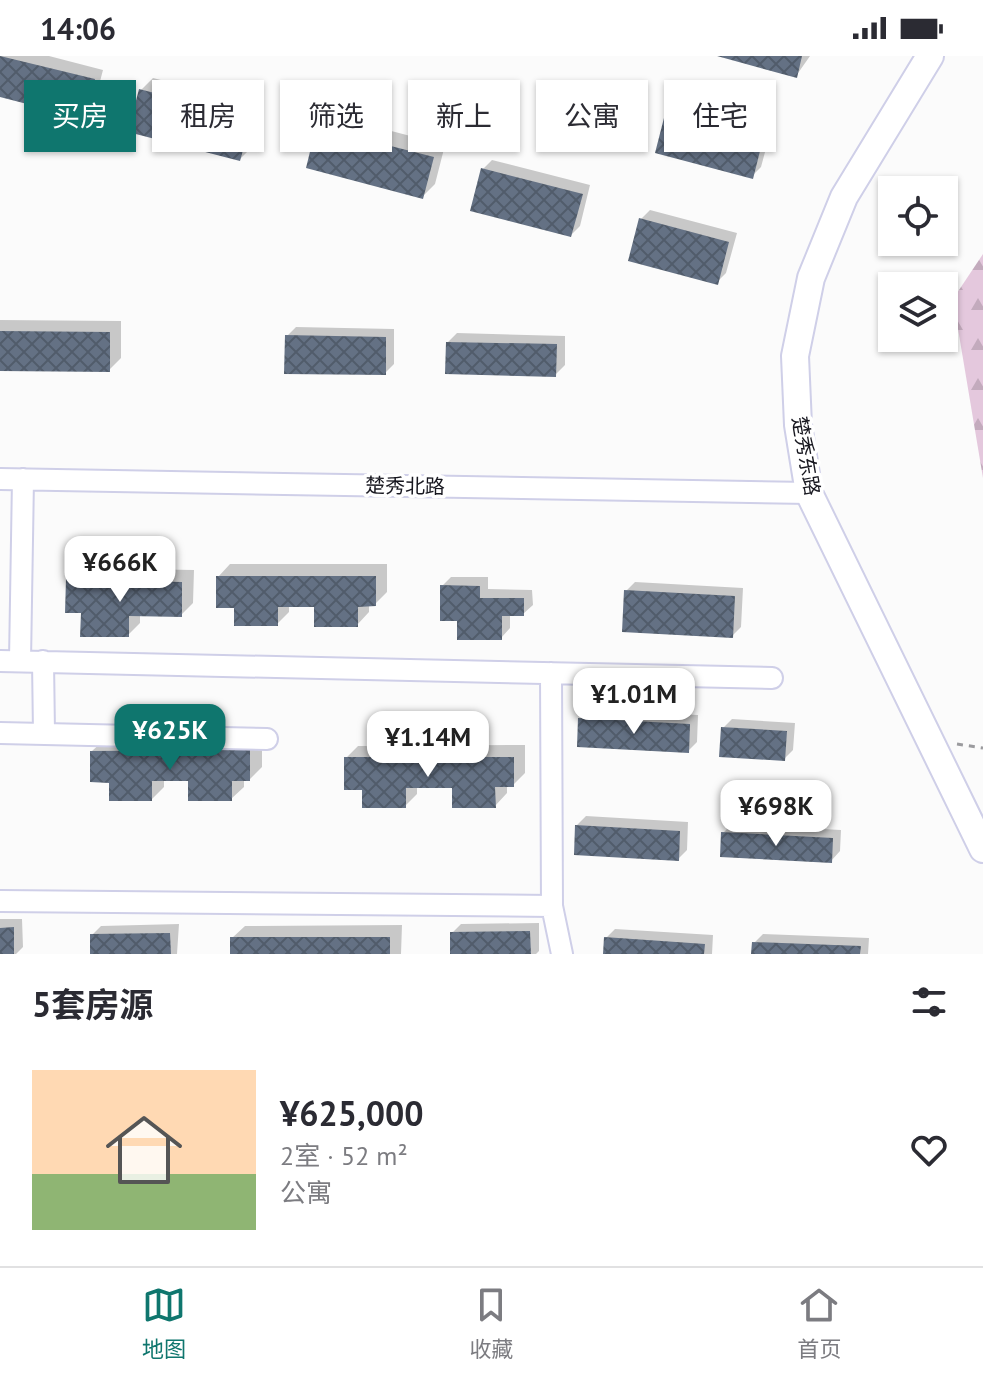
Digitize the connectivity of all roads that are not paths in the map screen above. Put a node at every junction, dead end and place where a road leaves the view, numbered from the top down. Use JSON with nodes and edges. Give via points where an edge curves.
{"nodes":[{"id":1,"x":930,"y":56,"type":"edge"},
{"id":2,"x":0,"y":479,"type":"edge"},
{"id":3,"x":23,"y":479,"type":"junction"},
{"id":4,"x":809,"y":493,"type":"junction"},
{"id":5,"x":10,"y":661,"type":"edge"},
{"id":6,"x":43,"y":661,"type":"junction"},
{"id":7,"x":551,"y":673,"type":"junction"},
{"id":8,"x":772,"y":678,"type":"dead end"},
{"id":9,"x":0,"y":733,"type":"edge"},
{"id":10,"x":44,"y":733,"type":"junction"},
{"id":11,"x":267,"y":739,"type":"dead end"},
{"id":12,"x":983,"y":849,"type":"edge"},
{"id":13,"x":0,"y":901,"type":"edge"},
{"id":14,"x":552,"y":906,"type":"junction"},
{"id":15,"x":562,"y":954,"type":"edge"}],
"edges":[{"from":1,"to":4,"type":"street","name":"楚秀东路","via":[[844,197],[811,278],[795,356],[798,425]]},
{"from":2,"to":3,"type":"street","name":"楚秀北路"},
{"from":3,"to":4,"type":"street","name":"楚秀北路"},
{"from":3,"to":5,"type":"street"},
{"from":4,"to":12,"type":"street","name":"楚秀东路"},
{"from":5,"to":6,"type":"street"},
{"from":6,"to":7,"type":"street"},
{"from":6,"to":10,"type":"street"},
{"from":7,"to":8,"type":"street"},
{"from":7,"to":14,"type":"street"},
{"from":9,"to":10,"type":"street"},
{"from":10,"to":11,"type":"street"},
{"from":13,"to":14,"type":"street"},
{"from":14,"to":15,"type":"street"}]}
